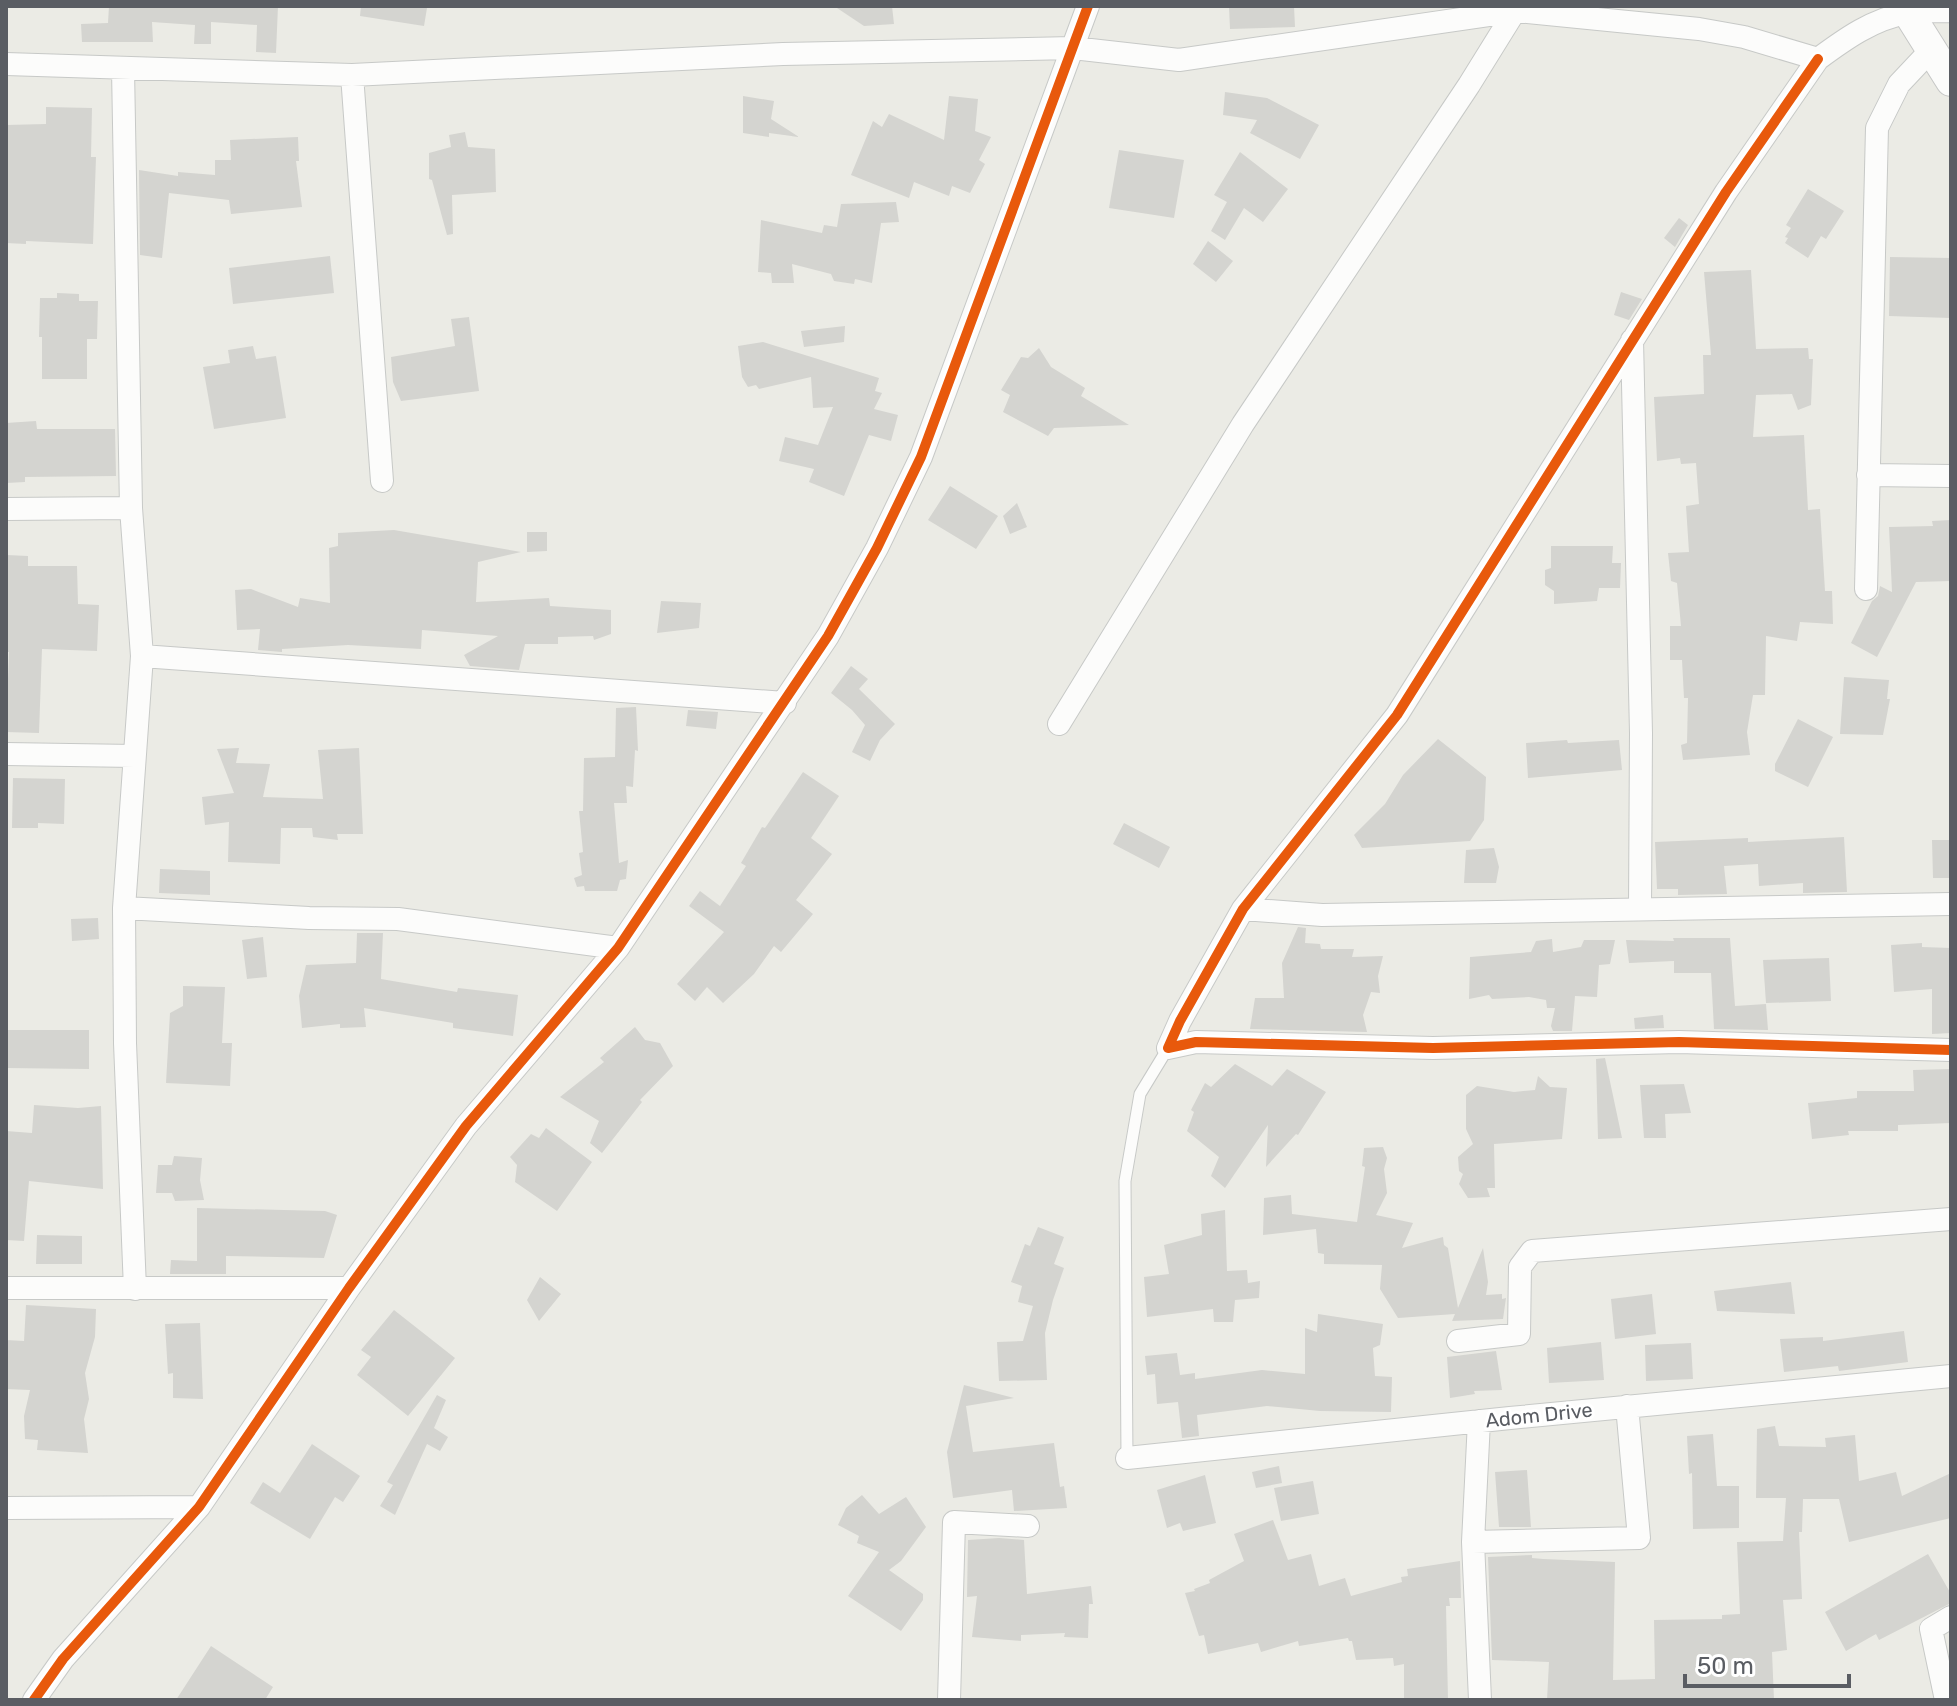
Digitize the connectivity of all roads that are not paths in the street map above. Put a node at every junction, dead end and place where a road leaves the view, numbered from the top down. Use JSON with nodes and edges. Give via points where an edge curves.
{"nodes":[{"id":1,"x":1088,"y":6,"type":"edge"},
{"id":2,"x":1517,"y":9,"type":"edge"},
{"id":3,"x":1906,"y":9,"type":"edge"},
{"id":4,"x":1951,"y":11,"type":"edge"},
{"id":5,"x":1073,"y":48,"type":"junction"},
{"id":6,"x":1931,"y":50,"type":"junction"},
{"id":7,"x":1818,"y":59,"type":"junction"},
{"id":8,"x":6,"y":64,"type":"edge"},
{"id":9,"x":123,"y":69,"type":"junction"},
{"id":10,"x":352,"y":75,"type":"junction"},
{"id":11,"x":1951,"y":81,"type":"edge"},
{"id":12,"x":1632,"y":340,"type":"junction"},
{"id":13,"x":1868,"y":475,"type":"junction"},
{"id":14,"x":1951,"y":476,"type":"edge"},
{"id":15,"x":382,"y":481,"type":"dead end"},
{"id":16,"x":131,"y":508,"type":"junction"},
{"id":17,"x":6,"y":509,"type":"edge"},
{"id":18,"x":1866,"y":589,"type":"dead end"},
{"id":19,"x":142,"y":656,"type":"junction"},
{"id":20,"x":785,"y":703,"type":"junction"},
{"id":21,"x":1059,"y":724,"type":"dead end"},
{"id":22,"x":6,"y":754,"type":"edge"},
{"id":23,"x":134,"y":756,"type":"junction"},
{"id":24,"x":1951,"y":904,"type":"edge"},
{"id":25,"x":124,"y":908,"type":"junction"},
{"id":26,"x":1243,"y":909,"type":"junction"},
{"id":27,"x":1640,"y":909,"type":"junction"},
{"id":28,"x":618,"y":948,"type":"junction"},
{"id":29,"x":1168,"y":1048,"type":"junction"},
{"id":30,"x":1951,"y":1050,"type":"edge"},
{"id":31,"x":1951,"y":1219,"type":"edge"},
{"id":32,"x":6,"y":1288,"type":"edge"},
{"id":33,"x":349,"y":1288,"type":"junction"},
{"id":34,"x":135,"y":1289,"type":"junction"},
{"id":35,"x":1458,"y":1341,"type":"dead end"},
{"id":36,"x":1951,"y":1376,"type":"edge"},
{"id":37,"x":1627,"y":1406,"type":"junction"},
{"id":38,"x":1479,"y":1421,"type":"junction"},
{"id":39,"x":1127,"y":1458,"type":"joint"},
{"id":40,"x":199,"y":1507,"type":"junction"},
{"id":41,"x":6,"y":1508,"type":"edge"},
{"id":42,"x":1028,"y":1526,"type":"dead end"},
{"id":43,"x":1473,"y":1542,"type":"junction"},
{"id":44,"x":1951,"y":1617,"type":"edge"},
{"id":45,"x":34,"y":1700,"type":"edge"},
{"id":46,"x":949,"y":1700,"type":"edge"},
{"id":47,"x":1480,"y":1700,"type":"edge"},
{"id":48,"x":1946,"y":1700,"type":"edge"}],
"edges":[{"from":1,"to":5,"type":"street"},
{"from":2,"to":5,"type":"street","via":[[1179,60]]},
{"from":2,"to":7,"type":"street","via":[[1699,29]]},
{"from":2,"to":21,"type":"street","via":[[1243,424]]},
{"from":3,"to":4,"type":"street"},
{"from":3,"to":6,"type":"street"},
{"from":3,"to":7,"type":"street"},
{"from":5,"to":10,"type":"street","via":[[783,54]]},
{"from":5,"to":20,"type":"street","via":[[921,457],[858,583]]},
{"from":6,"to":11,"type":"street"},
{"from":6,"to":13,"type":"street","via":[[1899,84],[1877,128]]},
{"from":7,"to":12,"type":"street"},
{"from":8,"to":9,"type":"street"},
{"from":9,"to":10,"type":"street"},
{"from":9,"to":16,"type":"street"},
{"from":10,"to":15,"type":"street"},
{"from":12,"to":26,"type":"street","via":[[1397,715]]},
{"from":12,"to":27,"type":"street"},
{"from":13,"to":14,"type":"street"},
{"from":13,"to":18,"type":"street"},
{"from":16,"to":17,"type":"street"},
{"from":16,"to":19,"type":"street"},
{"from":19,"to":20,"type":"street"},
{"from":19,"to":23,"type":"street"},
{"from":20,"to":28,"type":"street"},
{"from":22,"to":23,"type":"street"},
{"from":23,"to":25,"type":"street"},
{"from":24,"to":27,"type":"street"},
{"from":25,"to":28,"type":"street","via":[[398,919]]},
{"from":25,"to":34,"type":"street"},
{"from":26,"to":27,"type":"street","via":[[1322,915]]},
{"from":26,"to":29,"type":"street"},
{"from":28,"to":33,"type":"street","via":[[466,1126]]},
{"from":29,"to":30,"type":"street","via":[[1196,1042],[1387,1048],[1679,1042]]},
{"from":29,"to":39,"type":"lane","via":[[1140,1094],[1125,1181]]},
{"from":31,"to":35,"type":"street","via":[[1532,1251],[1520,1267],[1519,1334]]},
{"from":32,"to":34,"type":"street"},
{"from":33,"to":34,"type":"street"},
{"from":33,"to":40,"type":"street"},
{"from":36,"to":37,"type":"street","name":"Adom Drive"},
{"from":37,"to":38,"type":"street","name":"Adom Drive"},
{"from":37,"to":43,"type":"street","via":[[1639,1538]]},
{"from":38,"to":39,"type":"street","name":"Adom Drive"},
{"from":38,"to":43,"type":"street"},
{"from":40,"to":41,"type":"street"},
{"from":40,"to":45,"type":"street","via":[[63,1659]]},
{"from":42,"to":46,"type":"street","via":[[954,1522]]},
{"from":43,"to":47,"type":"street"},
{"from":44,"to":48,"type":"street","via":[[1931,1629]]}]}
